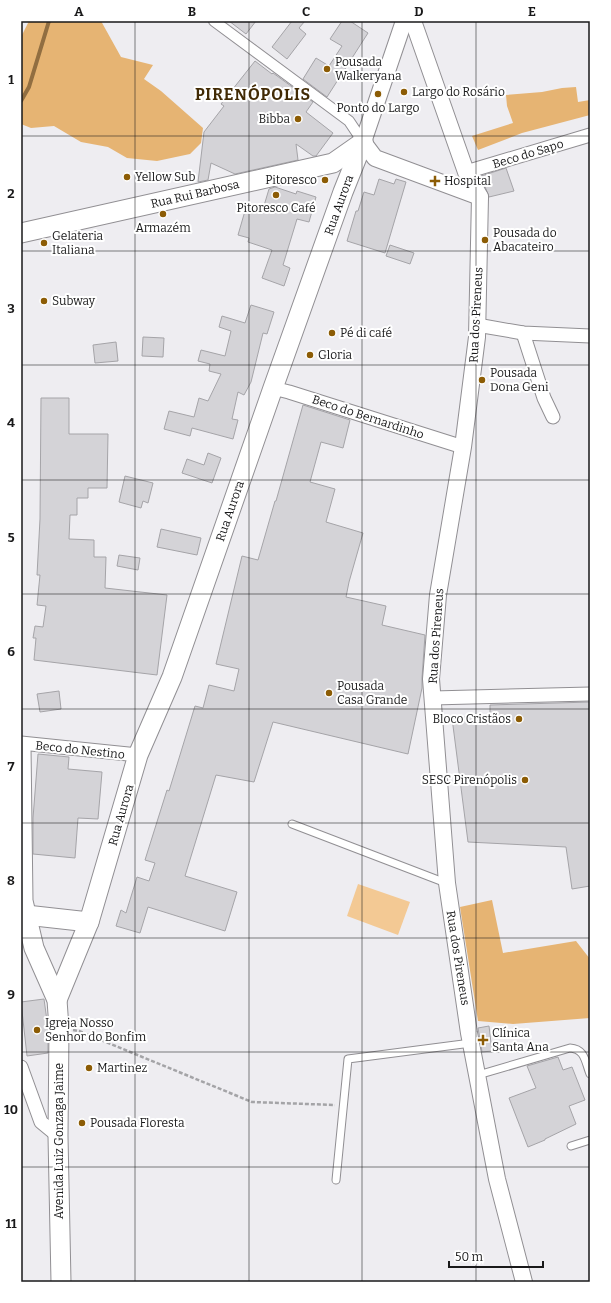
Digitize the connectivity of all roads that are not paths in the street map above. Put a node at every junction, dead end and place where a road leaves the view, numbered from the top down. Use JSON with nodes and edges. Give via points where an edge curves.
{"nodes":[{"id":1,"x":214,"y":21,"type":"edge"},
{"id":2,"x":404,"y":21,"type":"edge"},
{"id":3,"x":413,"y":21,"type":"edge"},
{"id":4,"x":590,"y":135,"type":"edge"},
{"id":5,"x":363,"y":142,"type":"junction"},
{"id":6,"x":333,"y":163,"type":"junction"},
{"id":7,"x":466,"y":172,"type":"junction"},
{"id":8,"x":343,"y":192,"type":"junction"},
{"id":9,"x":480,"y":197,"type":"junction"},
{"id":10,"x":21,"y":233,"type":"edge"},
{"id":11,"x":478,"y":325,"type":"junction"},
{"id":12,"x":523,"y":333,"type":"junction"},
{"id":13,"x":590,"y":336,"type":"edge"},
{"id":14,"x":273,"y":388,"type":"junction"},
{"id":15,"x":553,"y":417,"type":"dead end"},
{"id":16,"x":463,"y":447,"type":"junction"},
{"id":17,"x":590,"y":694,"type":"edge"},
{"id":18,"x":432,"y":698,"type":"junction"},
{"id":19,"x":21,"y":743,"type":"edge"},
{"id":20,"x":21,"y":747,"type":"edge"},
{"id":21,"x":138,"y":755,"type":"junction"},
{"id":22,"x":292,"y":824,"type":"dead end"},
{"id":23,"x":447,"y":883,"type":"junction"},
{"id":24,"x":25,"y":921,"type":"edge"},
{"id":25,"x":90,"y":922,"type":"junction"},
{"id":26,"x":57,"y":1000,"type":"junction"},
{"id":27,"x":471,"y":1044,"type":"junction"},
{"id":28,"x":21,"y":1067,"type":"edge"},
{"id":29,"x":590,"y":1074,"type":"edge"},
{"id":30,"x":478,"y":1075,"type":"junction"},
{"id":31,"x":58,"y":1136,"type":"junction"},
{"id":32,"x":590,"y":1140,"type":"edge"},
{"id":33,"x":571,"y":1146,"type":"dead end"},
{"id":34,"x":336,"y":1180,"type":"dead end"},
{"id":35,"x":61,"y":1282,"type":"edge"},
{"id":36,"x":524,"y":1282,"type":"edge"}],
"edges":[{"from":1,"to":5,"type":"street","via":[[348,121]]},
{"from":2,"to":5,"type":"street","name":"Rua Aurora"},
{"from":3,"to":7,"type":"street"},
{"from":4,"to":7,"type":"street","name":"Beco do Sapo"},
{"from":5,"to":6,"type":"main road","name":"Rua Rui Barbosa"},
{"from":5,"to":8,"type":"main road","name":"Rua Aurora"},
{"from":5,"to":9,"type":"street","via":[[375,158]]},
{"from":6,"to":8,"type":"main road","via":[[345,175]]},
{"from":6,"to":10,"type":"main road","name":"Rua Rui Barbosa"},
{"from":7,"to":9,"type":"street"},
{"from":8,"to":14,"type":"main road","name":"Rua Aurora"},
{"from":9,"to":11,"type":"street","name":"Rua dos Pireneus"},
{"from":11,"to":12,"type":"street"},
{"from":11,"to":16,"type":"street","name":"Rua dos Pireneus"},
{"from":12,"to":13,"type":"street"},
{"from":12,"to":15,"type":"street","via":[[544,398]]},
{"from":14,"to":16,"type":"street","name":"Beco do Bernardinho"},
{"from":14,"to":21,"type":"main road","name":"Rua Aurora","via":[[172,677]]},
{"from":16,"to":18,"type":"street","name":"Rua dos Pireneus","via":[[438,595],[431,679]]},
{"from":17,"to":18,"type":"street"},
{"from":18,"to":23,"type":"street","name":"Rua dos Pireneus"},
{"from":19,"to":21,"type":"street","name":"Beco do Nestino"},
{"from":20,"to":24,"type":"main road"},
{"from":21,"to":25,"type":"main road","name":"Rua Aurora"},
{"from":22,"to":23,"type":"lane"},
{"from":23,"to":27,"type":"street","name":"Rua dos Pireneus"},
{"from":24,"to":25,"type":"main road"},
{"from":24,"to":26,"type":"main road"},
{"from":25,"to":26,"type":"main road","name":"Rua Aurora"},
{"from":26,"to":31,"type":"main road","name":"Avenida Luiz Gonzaga Jaime"},
{"from":27,"to":30,"type":"street","name":"Rua dos Pireneus"},
{"from":27,"to":34,"type":"lane","via":[[348,1059]]},
{"from":28,"to":31,"type":"street","via":[[41,1122]]},
{"from":29,"to":30,"type":"lane","via":[[582,1052],[570,1048]]},
{"from":30,"to":36,"type":"street","name":"Rua dos Pireneus","via":[[497,1179]]},
{"from":31,"to":35,"type":"main road","name":"Avenida Luiz Gonzaga Jaime"},
{"from":32,"to":33,"type":"lane"}]}
